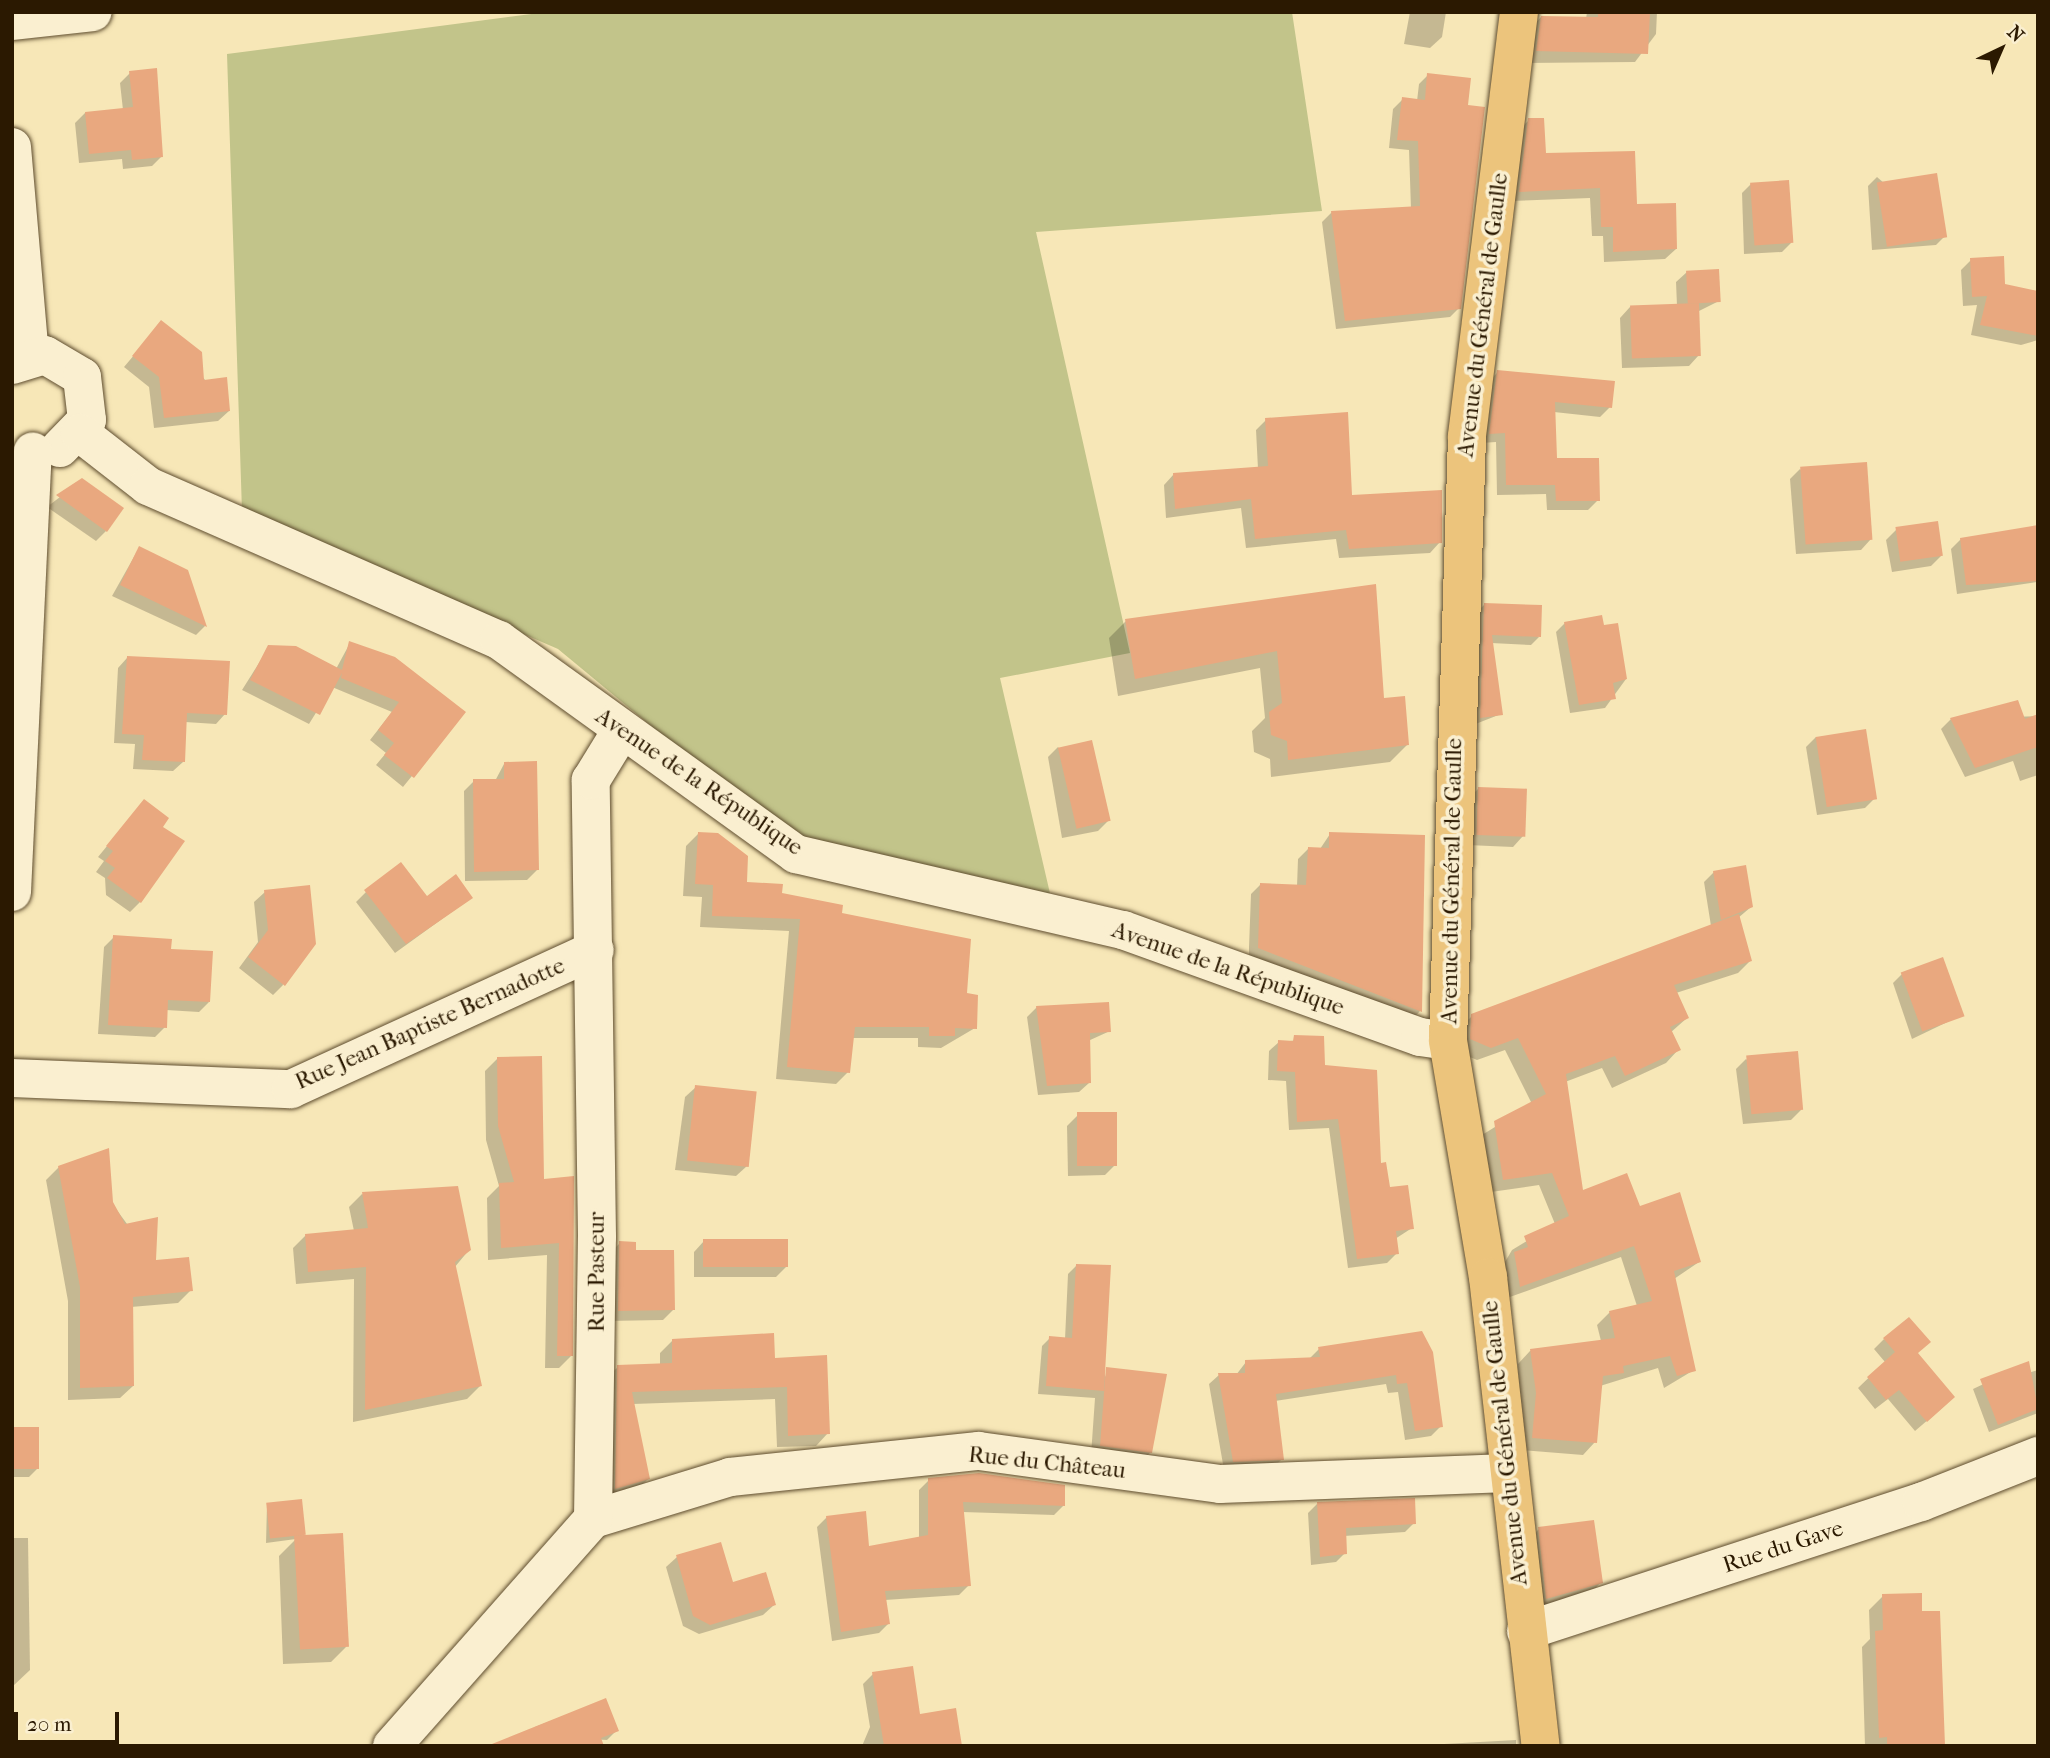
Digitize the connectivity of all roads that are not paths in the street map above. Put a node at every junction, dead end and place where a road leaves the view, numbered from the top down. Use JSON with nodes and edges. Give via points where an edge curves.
{"nodes":[{"id":1,"x":93,"y":12,"type":"edge"},
{"id":2,"x":1519,"y":12,"type":"edge"},
{"id":3,"x":12,"y":21,"type":"edge"},
{"id":4,"x":12,"y":147,"type":"edge"},
{"id":5,"x":21,"y":361,"type":"edge"},
{"id":6,"x":80,"y":433,"type":"junction"},
{"id":7,"x":23,"y":446,"type":"edge"},
{"id":8,"x":621,"y":731,"type":"junction"},
{"id":9,"x":12,"y":892,"type":"edge"},
{"id":10,"x":595,"y":950,"type":"junction"},
{"id":11,"x":1448,"y":1041,"type":"junction"},
{"id":12,"x":12,"y":1078,"type":"edge"},
{"id":13,"x":2038,"y":1456,"type":"edge"},
{"id":14,"x":1508,"y":1473,"type":"junction"},
{"id":15,"x":593,"y":1519,"type":"junction"},
{"id":16,"x":1526,"y":1631,"type":"junction"},
{"id":17,"x":392,"y":1746,"type":"edge"},
{"id":18,"x":1541,"y":1746,"type":"edge"}],
"edges":[{"from":1,"to":3,"type":"street"},
{"from":2,"to":11,"type":"main road","name":"Avenue du Général de Gaulle","via":[[1467,436]]},
{"from":4,"to":5,"type":"street"},
{"from":5,"to":6,"type":"street","via":[[60,358],[82,377],[90,405]]},
{"from":6,"to":7,"type":"street","via":[[59,448]]},
{"from":6,"to":8,"type":"street","name":"Avenue de la République","via":[[148,486],[499,640]]},
{"from":7,"to":9,"type":"street"},
{"from":8,"to":10,"type":"street","name":"Rue Pasteur","via":[[591,780]]},
{"from":8,"to":11,"type":"street","name":"Avenue de la République","via":[[796,854],[1123,930],[1420,1037]]},
{"from":10,"to":12,"type":"street","name":"Rue Jean Baptiste Bernadotte","via":[[291,1089]]},
{"from":10,"to":15,"type":"street","name":"Rue Pasteur"},
{"from":11,"to":14,"type":"main road","name":"Avenue du Général de Gaulle","via":[[1488,1277]]},
{"from":13,"to":16,"type":"street","name":"Rue du Gave","via":[[1921,1502]]},
{"from":14,"to":15,"type":"street","name":"Rue du Château","via":[[1220,1484],[979,1451],[730,1477]]},
{"from":14,"to":16,"type":"main road","name":"Avenue du Général de Gaulle"},
{"from":15,"to":17,"type":"street"},
{"from":16,"to":18,"type":"main road","name":"Avenue du Général de Gaulle"}]}
